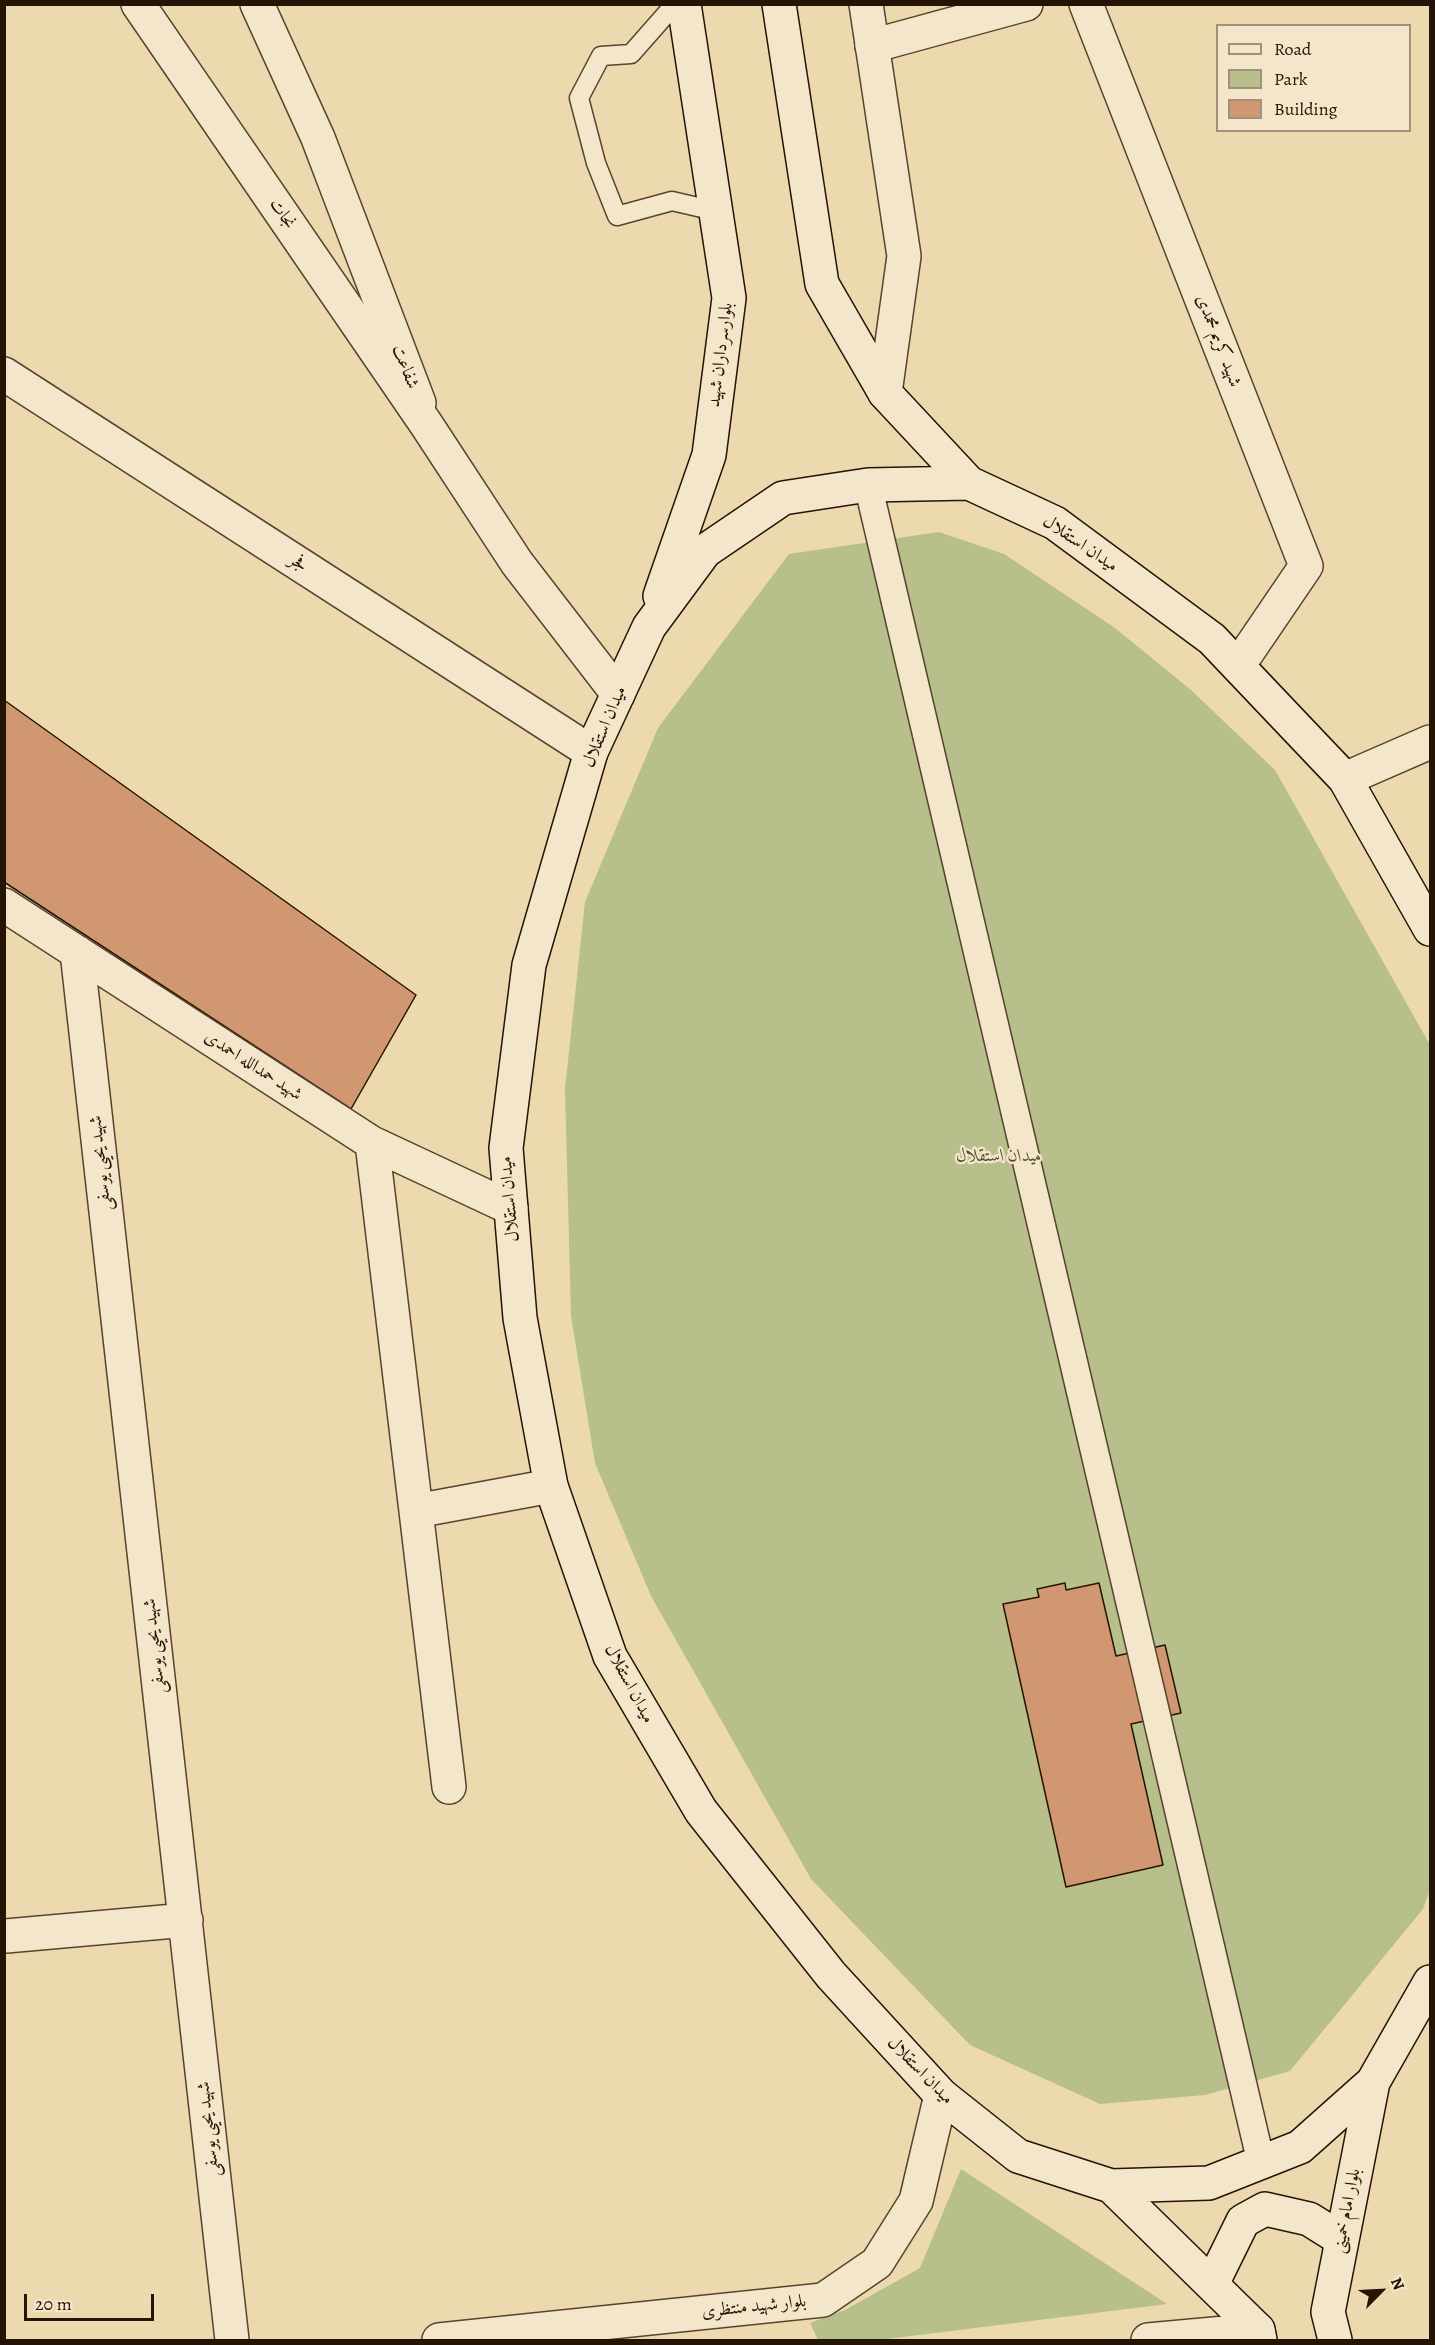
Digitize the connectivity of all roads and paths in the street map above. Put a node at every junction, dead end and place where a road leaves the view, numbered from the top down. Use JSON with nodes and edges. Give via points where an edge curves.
{"nodes":[{"id":1,"x":138,"y":4,"type":"edge"},
{"id":2,"x":257,"y":4,"type":"edge"},
{"id":3,"x":675,"y":4,"type":"edge"},
{"id":4,"x":684,"y":4,"type":"edge"},
{"id":5,"x":779,"y":4,"type":"edge"},
{"id":6,"x":866,"y":4,"type":"edge"},
{"id":7,"x":1026,"y":4,"type":"edge"},
{"id":8,"x":1086,"y":4,"type":"edge"},
{"id":9,"x":872,"y":46,"type":"junction"},
{"id":10,"x":715,"y":211,"type":"junction"},
{"id":11,"x":4,"y":374,"type":"edge"},
{"id":12,"x":885,"y":393,"type":"junction"},
{"id":13,"x":426,"y":424,"type":"junction"},
{"id":14,"x":969,"y":483,"type":"junction"},
{"id":15,"x":868,"y":484,"type":"junction"},
{"id":16,"x":649,"y":627,"type":"junction"},
{"id":17,"x":1238,"y":666,"type":"junction"},
{"id":18,"x":618,"y":694,"type":"junction"},
{"id":19,"x":1431,"y":742,"type":"edge"},
{"id":20,"x":591,"y":752,"type":"junction"},
{"id":21,"x":1345,"y":779,"type":"junction"},
{"id":22,"x":4,"y":905,"type":"edge"},
{"id":23,"x":1431,"y":929,"type":"edge"},
{"id":24,"x":77,"y":952,"type":"junction"},
{"id":25,"x":372,"y":1143,"type":"junction"},
{"id":26,"x":511,"y":1208,"type":"junction"},
{"id":27,"x":551,"y":1486,"type":"junction"},
{"id":28,"x":416,"y":1511,"type":"junction"},
{"id":29,"x":449,"y":1787,"type":"dead end"},
{"id":30,"x":186,"y":1920,"type":"junction"},
{"id":31,"x":6,"y":1936,"type":"edge"},
{"id":32,"x":1431,"y":1982,"type":"edge"},
{"id":33,"x":1373,"y":2082,"type":"junction"},
{"id":34,"x":941,"y":2095,"type":"junction"},
{"id":35,"x":1261,"y":2162,"type":"junction"},
{"id":36,"x":1111,"y":2186,"type":"junction"},
{"id":37,"x":1341,"y":2240,"type":"junction"},
{"id":38,"x":1212,"y":2284,"type":"junction"},
{"id":39,"x":1259,"y":2335,"type":"edge"},
{"id":40,"x":492,"y":2338,"type":"edge"},
{"id":41,"x":232,"y":2340,"type":"edge"},
{"id":42,"x":439,"y":2340,"type":"edge"},
{"id":43,"x":1148,"y":2340,"type":"edge"},
{"id":44,"x":1335,"y":2340,"type":"edge"}],
"edges":[{"from":1,"to":13,"type":"street","name":"نجات"},
{"from":2,"to":13,"type":"street","name":"شفاعت","via":[[318,138]]},
{"from":3,"to":10,"type":"lane","via":[[631,54],[601,56],[579,98],[596,163],[617,216],[672,201]]},
{"from":4,"to":10,"type":"street","name":"بلوارسرداران شهید"},
{"from":5,"to":12,"type":"street","via":[[822,284]]},
{"from":6,"to":9,"type":"street"},
{"from":7,"to":9,"type":"street"},
{"from":8,"to":17,"type":"street","name":"شهید کریم محمدی","via":[[1306,566]]},
{"from":9,"to":12,"type":"street","via":[[904,256]]},
{"from":10,"to":16,"type":"street","name":"بلوارسرداران شهید","via":[[729,298],[709,455]]},
{"from":11,"to":20,"type":"street","name":"فجر"},
{"from":12,"to":14,"type":"street"},
{"from":13,"to":18,"type":"street","name":"شفاعت","via":[[517,563]]},
{"from":14,"to":15,"type":"street","name":"میدان استقلال"},
{"from":14,"to":17,"type":"street","name":"میدان استقلال","via":[[1055,523],[1212,639]]},
{"from":15,"to":16,"type":"street","name":"میدان استقلال","via":[[783,498],[705,551]]},
{"from":15,"to":35,"type":"street"},
{"from":16,"to":18,"type":"street","name":"میدان استقلال"},
{"from":17,"to":21,"type":"street","name":"میدان استقلال"},
{"from":18,"to":20,"type":"street","name":"میدان استقلال"},
{"from":19,"to":21,"type":"street"},
{"from":20,"to":26,"type":"street","name":"میدان استقلال","via":[[528,965],[506,1148]]},
{"from":21,"to":23,"type":"street","name":"میدان استقلال"},
{"from":22,"to":24,"type":"street","name":"شهید حمدالله احمدی"},
{"from":24,"to":25,"type":"street","name":"شهید حمدالله احمدی"},
{"from":24,"to":30,"type":"street","name":"شهید یحیی یوسفی"},
{"from":25,"to":26,"type":"street","name":"شهید حمدالله احمدی"},
{"from":25,"to":28,"type":"street"},
{"from":26,"to":27,"type":"street","name":"میدان استقلال","via":[[520,1318]]},
{"from":27,"to":28,"type":"street"},
{"from":27,"to":34,"type":"street","name":"میدان استقلال","via":[[610,1656],[701,1811],[831,1976]]},
{"from":28,"to":29,"type":"street"},
{"from":30,"to":31,"type":"street"},
{"from":30,"to":41,"type":"street","name":"شهید یحیی یوسفی"},
{"from":32,"to":33,"type":"street","name":"میدان استقلال"},
{"from":33,"to":35,"type":"street","name":"میدان استقلال","via":[[1300,2147]]},
{"from":33,"to":37,"type":"street","name":"بلوار امام خمینی"},
{"from":34,"to":36,"type":"street","name":"میدان استقلال","via":[[1018,2156]]},
{"from":34,"to":40,"type":"street","name":"بلوار شهید منتظری","via":[[916,2201],[877,2263],[823,2300]]},
{"from":35,"to":36,"type":"street","name":"میدان استقلال","via":[[1209,2183]]},
{"from":36,"to":38,"type":"street"},
{"from":37,"to":38,"type":"street","via":[[1309,2219],[1265,2209],[1243,2221]]},
{"from":37,"to":44,"type":"street","name":"بلوار امام خمینی","via":[[1328,2312]]},
{"from":38,"to":39,"type":"street"},
{"from":39,"to":43,"type":"street"},
{"from":40,"to":42,"type":"street","name":"بلوار شهید منتظری"}]}
